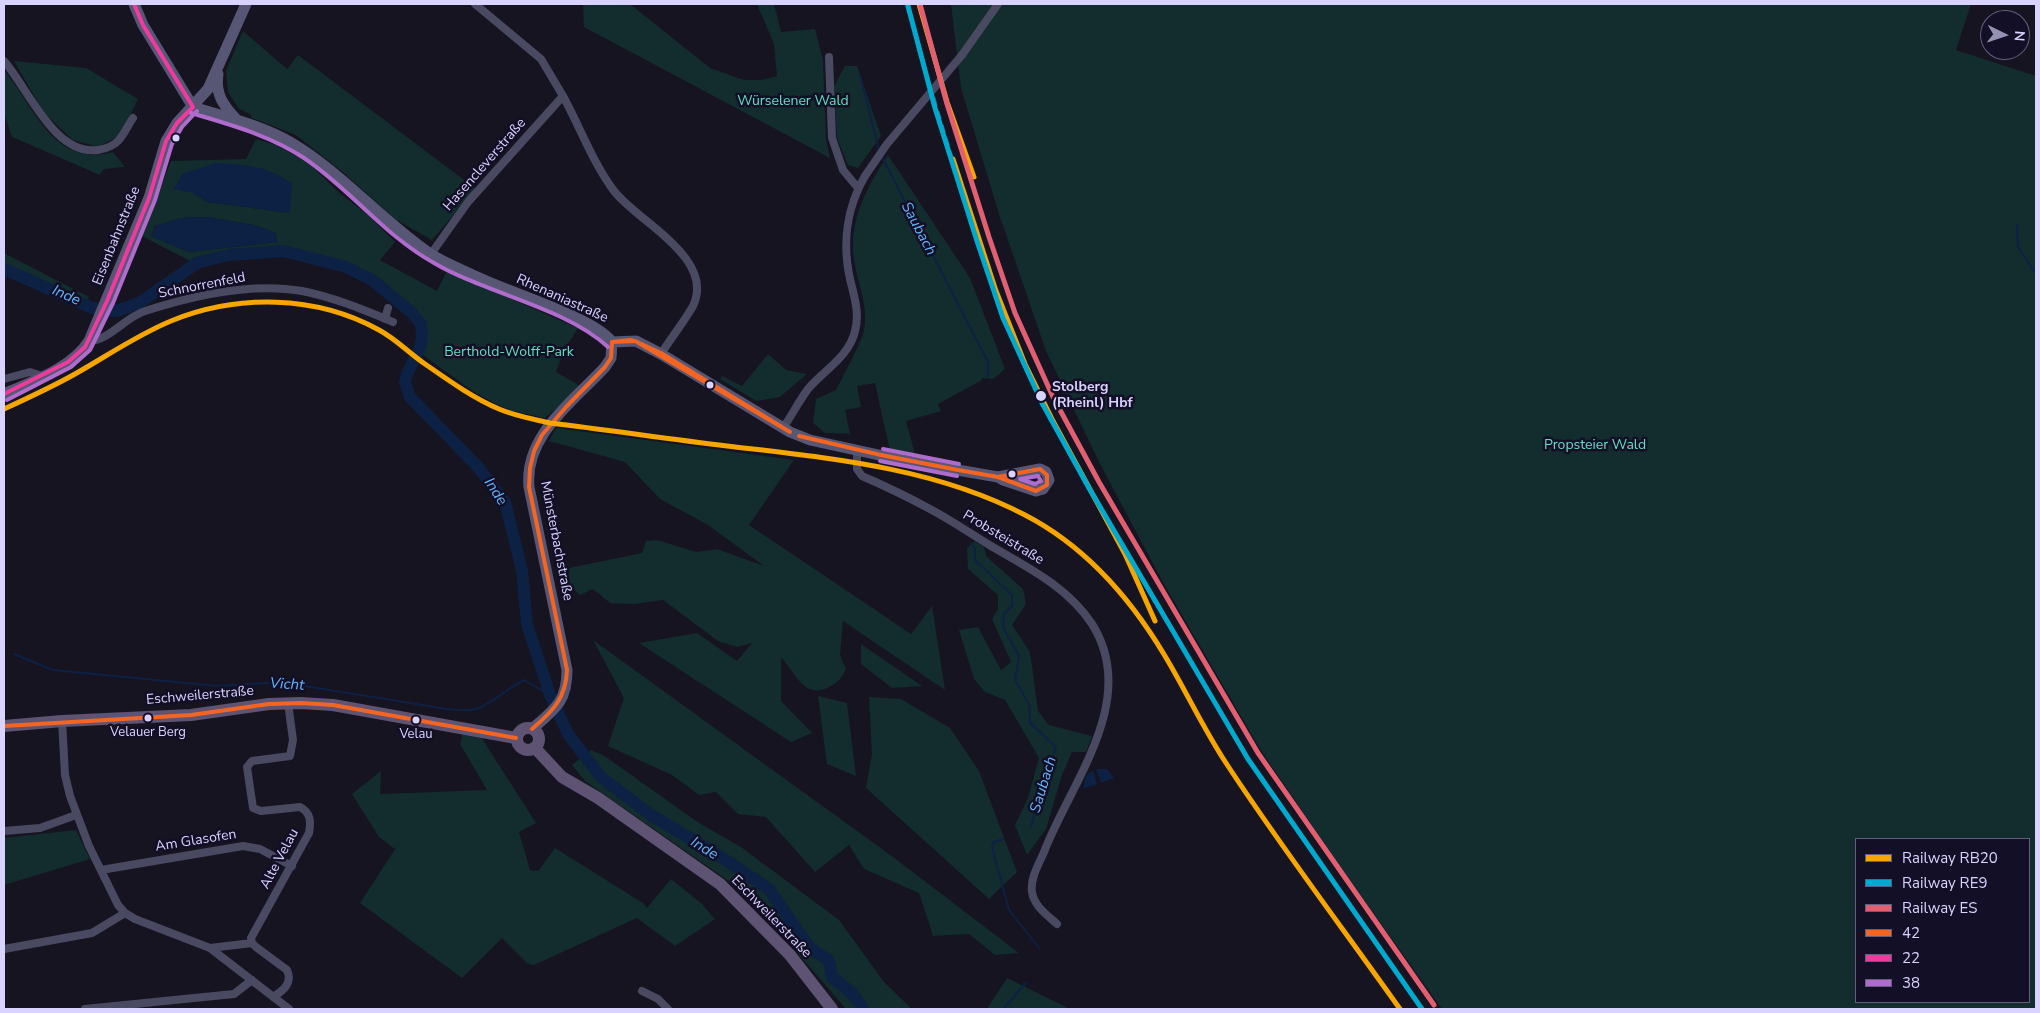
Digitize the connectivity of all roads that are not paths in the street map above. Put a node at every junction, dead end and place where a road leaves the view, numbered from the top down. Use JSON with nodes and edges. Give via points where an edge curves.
{"nodes":[{"id":1,"x":134,"y":4,"type":"edge"},
{"id":2,"x":246,"y":4,"type":"edge"},
{"id":3,"x":475,"y":4,"type":"edge"},
{"id":4,"x":998,"y":4,"type":"edge"},
{"id":5,"x":829,"y":58,"type":"dead end"},
{"id":6,"x":220,"y":59,"type":"junction"},
{"id":7,"x":4,"y":61,"type":"edge"},
{"id":8,"x":563,"y":96,"type":"junction"},
{"id":9,"x":193,"y":107,"type":"junction"},
{"id":10,"x":133,"y":118,"type":"dead end"},
{"id":11,"x":239,"y":122,"type":"junction"},
{"id":12,"x":858,"y":188,"type":"junction"},
{"id":13,"x":431,"y":254,"type":"junction"},
{"id":14,"x":388,"y":308,"type":"dead end"},
{"id":15,"x":89,"y":341,"type":"junction"},
{"id":16,"x":612,"y":342,"type":"junction"},
{"id":17,"x":661,"y":354,"type":"junction"},
{"id":18,"x":42,"y":376,"type":"junction"},
{"id":19,"x":4,"y":379,"type":"edge"},
{"id":20,"x":4,"y":394,"type":"edge"},
{"id":21,"x":783,"y":428,"type":"junction"},
{"id":22,"x":857,"y":450,"type":"junction"},
{"id":23,"x":998,"y":477,"type":"dead end"},
{"id":24,"x":288,"y":703,"type":"junction"},
{"id":25,"x":62,"y":721,"type":"junction"},
{"id":26,"x":4,"y":726,"type":"edge"},
{"id":27,"x":532,"y":729,"type":"junction"},
{"id":28,"x":516,"y":738,"type":"junction"},
{"id":29,"x":535,"y":748,"type":"junction"},
{"id":30,"x":76,"y":815,"type":"junction"},
{"id":31,"x":4,"y":831,"type":"edge"},
{"id":32,"x":292,"y":866,"type":"junction"},
{"id":33,"x":101,"y":870,"type":"junction"},
{"id":34,"x":125,"y":913,"type":"junction"},
{"id":35,"x":1056,"y":924,"type":"dead end"},
{"id":36,"x":252,"y":943,"type":"junction"},
{"id":37,"x":210,"y":948,"type":"junction"},
{"id":38,"x":4,"y":949,"type":"edge"},
{"id":39,"x":252,"y":980,"type":"junction"},
{"id":40,"x":642,"y":991,"type":"dead end"},
{"id":41,"x":273,"y":997,"type":"junction"},
{"id":42,"x":85,"y":1009,"type":"edge"},
{"id":43,"x":289,"y":1009,"type":"edge"},
{"id":44,"x":668,"y":1009,"type":"edge"},
{"id":45,"x":832,"y":1009,"type":"edge"}],
"edges":[{"from":1,"to":9,"type":"main road","via":[[143,25]]},
{"from":2,"to":6,"type":"main road","name":"Eisenbahnstraße"},
{"from":3,"to":8,"type":"street","via":[[541,59]]},
{"from":4,"to":12,"type":"street","bridge":true,"via":[[962,55],[887,144]]},
{"from":5,"to":12,"type":"street","via":[[832,138],[842,170]]},
{"from":6,"to":9,"type":"main road","name":"Eisenbahnstraße","via":[[208,89]]},
{"from":6,"to":11,"type":"main road","via":[[218,92],[224,106]]},
{"from":7,"to":10,"type":"street","via":[[52,128],[78,148],[94,151],[112,145]]},
{"from":8,"to":13,"type":"street","name":"Hasencleverstraße","via":[[468,202]]},
{"from":8,"to":17,"type":"street","via":[[613,190],[680,251],[695,274],[697,285],[693,305]]},
{"from":9,"to":11,"type":"main road","name":"Rhenaniastraße"},
{"from":9,"to":15,"type":"main road","name":"Eisenbahnstraße","via":[[177,123],[166,141],[150,198]]},
{"from":11,"to":13,"type":"main road","name":"Rhenaniastraße","via":[[276,135],[312,156],[388,222]]},
{"from":12,"to":21,"type":"street","via":[[846,234],[846,258],[856,300],[855,333],[842,356],[807,391]]},
{"from":13,"to":16,"type":"main road","name":"Rhenaniastraße","via":[[489,283],[598,328]]},
{"from":14,"to":15,"type":"street","name":"Schnorrenfeld","via":[[389,320],[301,291],[256,288],[204,295],[146,311],[104,337]]},
{"from":15,"to":18,"type":"main road","name":"Eisenbahnstraße","via":[[76,356]]},
{"from":16,"to":17,"type":"main road","name":"Rhenaniastraße","via":[[636,341]]},
{"from":16,"to":27,"type":"main road","name":"Münsterbachstraße","via":[[611,358],[605,367],[550,423],[539,438],[529,462],[529,488],[567,670],[567,686],[561,702]]},
{"from":17,"to":21,"type":"main road","name":"Rhenaniastraße"},
{"from":18,"to":19,"type":"street","via":[[30,372]]},
{"from":18,"to":20,"type":"main road","name":"Eisenbahnstraße"},
{"from":21,"to":22,"type":"main road","name":"Rhenaniastraße","via":[[804,438]]},
{"from":22,"to":23,"type":"main road","name":"Rhenaniastraße"},
{"from":22,"to":35,"type":"street","name":"Probsteistraße","via":[[857,469],[862,476],[931,509],[1038,572],[1091,623],[1106,654],[1110,681],[1094,748],[1052,831],[1032,881],[1037,904]]},
{"from":24,"to":25,"type":"main road","name":"Eschweilerstraße","via":[[191,715]]},
{"from":24,"to":28,"type":"main road","name":"Eschweilerstraße","via":[[333,706]]},
{"from":24,"to":32,"type":"street","name":"Alte Velau","via":[[292,752],[286,758],[252,761],[247,767],[253,808],[261,811],[300,807],[308,813],[310,833]]},
{"from":25,"to":26,"type":"main road","name":"Eschweilerstraße"},
{"from":25,"to":30,"type":"street","via":[[66,775]]},
{"from":27,"to":28,"type":"main road","via":[[521,730]]},
{"from":27,"to":29,"type":"main road","via":[[539,738]]},
{"from":28,"to":29,"type":"main road","via":[[522,749]]},
{"from":29,"to":45,"type":"main road","name":"Eschweilerstraße","via":[[562,777],[598,798],[720,884],[790,955]]},
{"from":30,"to":31,"type":"street","via":[[40,828]]},
{"from":30,"to":33,"type":"street"},
{"from":32,"to":33,"type":"street","name":"Am Glasofen","via":[[260,849],[243,846]]},
{"from":32,"to":36,"type":"street","name":"Alte Velau","via":[[252,934]]},
{"from":33,"to":34,"type":"street"},
{"from":34,"to":37,"type":"street"},
{"from":34,"to":38,"type":"street","via":[[92,933]]},
{"from":36,"to":37,"type":"street"},
{"from":36,"to":41,"type":"street","via":[[289,974],[287,986]]},
{"from":37,"to":39,"type":"street"},
{"from":39,"to":41,"type":"street"},
{"from":39,"to":42,"type":"street","via":[[234,994]]},
{"from":40,"to":44,"type":"street","via":[[658,999]]},
{"from":41,"to":43,"type":"street"}]}
